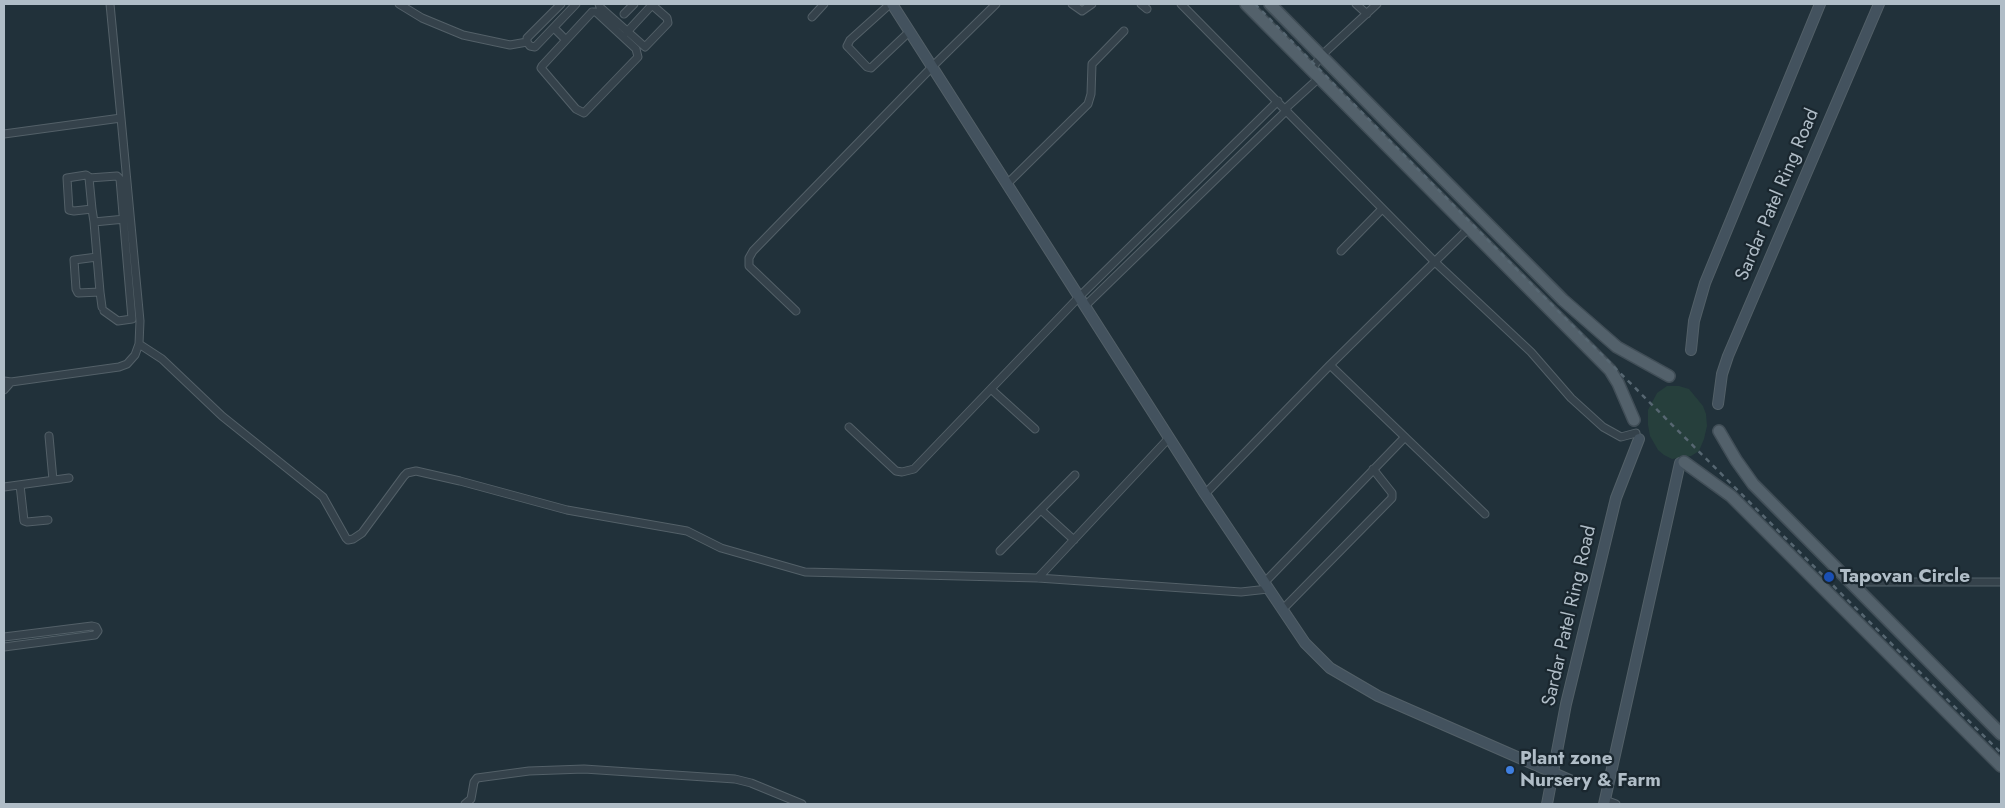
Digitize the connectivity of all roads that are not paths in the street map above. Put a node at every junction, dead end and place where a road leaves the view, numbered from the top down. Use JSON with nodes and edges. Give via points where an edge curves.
{"nodes":[{"id":1,"x":110,"y":4,"type":"edge"},
{"id":2,"x":399,"y":4,"type":"edge"},
{"id":3,"x":561,"y":4,"type":"edge"},
{"id":4,"x":576,"y":4,"type":"edge"},
{"id":5,"x":599,"y":4,"type":"edge"},
{"id":6,"x":634,"y":4,"type":"edge"},
{"id":7,"x":652,"y":4,"type":"edge"},
{"id":8,"x":824,"y":4,"type":"edge"},
{"id":9,"x":891,"y":4,"type":"edge"},
{"id":10,"x":996,"y":4,"type":"edge"},
{"id":11,"x":1072,"y":4,"type":"edge"},
{"id":12,"x":1092,"y":4,"type":"edge"},
{"id":13,"x":1181,"y":4,"type":"edge"},
{"id":14,"x":1246,"y":4,"type":"edge"},
{"id":15,"x":1270,"y":4,"type":"edge"},
{"id":16,"x":1356,"y":4,"type":"edge"},
{"id":17,"x":1377,"y":4,"type":"edge"},
{"id":18,"x":1820,"y":4,"type":"edge"},
{"id":19,"x":1879,"y":4,"type":"edge"},
{"id":20,"x":624,"y":14,"type":"dead end"},
{"id":21,"x":1367,"y":14,"type":"junction"},
{"id":22,"x":812,"y":17,"type":"dead end"},
{"id":23,"x":554,"y":28,"type":"junction"},
{"id":24,"x":1124,"y":31,"type":"dead end"},
{"id":25,"x":627,"y":32,"type":"junction"},
{"id":26,"x":909,"y":32,"type":"junction"},
{"id":27,"x":566,"y":40,"type":"junction"},
{"id":28,"x":527,"y":42,"type":"junction"},
{"id":29,"x":1322,"y":55,"type":"junction"},
{"id":30,"x":932,"y":67,"type":"junction"},
{"id":31,"x":1315,"y":74,"type":"junction"},
{"id":32,"x":1278,"y":101,"type":"junction"},
{"id":33,"x":1286,"y":109,"type":"junction"},
{"id":34,"x":121,"y":118,"type":"junction"},
{"id":35,"x":4,"y":134,"type":"edge"},
{"id":36,"x":90,"y":178,"type":"junction"},
{"id":37,"x":1007,"y":184,"type":"junction"},
{"id":38,"x":92,"y":209,"type":"junction"},
{"id":39,"x":1382,"y":209,"type":"junction"},
{"id":40,"x":130,"y":218,"type":"junction"},
{"id":41,"x":122,"y":219,"type":"junction"},
{"id":42,"x":94,"y":222,"type":"junction"},
{"id":43,"x":1470,"y":228,"type":"junction"},
{"id":44,"x":1340,"y":251,"type":"dead end"},
{"id":45,"x":97,"y":256,"type":"junction"},
{"id":46,"x":1435,"y":262,"type":"junction"},
{"id":47,"x":100,"y":292,"type":"junction"},
{"id":48,"x":1082,"y":301,"type":"junction"},
{"id":49,"x":796,"y":311,"type":"dead end"},
{"id":50,"x":140,"y":318,"type":"junction"},
{"id":51,"x":132,"y":319,"type":"junction"},
{"id":52,"x":139,"y":344,"type":"junction"},
{"id":53,"x":1691,"y":350,"type":"dead end"},
{"id":54,"x":1330,"y":364,"type":"junction"},
{"id":55,"x":1669,"y":376,"type":"dead end"},
{"id":56,"x":7,"y":381,"type":"edge"},
{"id":57,"x":4,"y":390,"type":"edge"},
{"id":58,"x":992,"y":390,"type":"junction"},
{"id":59,"x":1718,"y":404,"type":"dead end"},
{"id":60,"x":1634,"y":420,"type":"dead end"},
{"id":61,"x":849,"y":427,"type":"dead end"},
{"id":62,"x":1035,"y":429,"type":"dead end"},
{"id":63,"x":1719,"y":431,"type":"dead end"},
{"id":64,"x":49,"y":436,"type":"dead end"},
{"id":65,"x":1638,"y":436,"type":"joint"},
{"id":66,"x":1405,"y":437,"type":"junction"},
{"id":67,"x":1169,"y":438,"type":"junction"},
{"id":68,"x":1682,"y":462,"type":"joint"},
{"id":69,"x":1373,"y":470,"type":"junction"},
{"id":70,"x":1075,"y":475,"type":"dead end"},
{"id":71,"x":69,"y":478,"type":"dead end"},
{"id":72,"x":53,"y":480,"type":"junction"},
{"id":73,"x":20,"y":485,"type":"junction"},
{"id":74,"x":4,"y":487,"type":"edge"},
{"id":75,"x":1205,"y":494,"type":"junction"},
{"id":76,"x":1041,"y":510,"type":"junction"},
{"id":77,"x":1485,"y":514,"type":"dead end"},
{"id":78,"x":48,"y":520,"type":"dead end"},
{"id":79,"x":1074,"y":540,"type":"junction"},
{"id":80,"x":1000,"y":552,"type":"dead end"},
{"id":81,"x":1038,"y":578,"type":"junction"},
{"id":82,"x":1850,"y":582,"type":"junction"},
{"id":83,"x":2001,"y":582,"type":"edge"},
{"id":84,"x":1266,"y":586,"type":"junction"},
{"id":85,"x":1282,"y":610,"type":"junction"},
{"id":86,"x":4,"y":637,"type":"edge"},
{"id":87,"x":4,"y":647,"type":"edge"},
{"id":88,"x":2001,"y":734,"type":"edge"},
{"id":89,"x":2001,"y":766,"type":"edge"},
{"id":90,"x":1553,"y":772,"type":"junction"},
{"id":91,"x":1572,"y":781,"type":"dead end"},
{"id":92,"x":1605,"y":802,"type":"edge"},
{"id":93,"x":465,"y":804,"type":"edge"},
{"id":94,"x":802,"y":804,"type":"edge"},
{"id":95,"x":1547,"y":804,"type":"edge"},
{"id":96,"x":1616,"y":804,"type":"edge"}],
"edges":[{"from":1,"to":34,"type":"street"},
{"from":2,"to":28,"type":"street","via":[[422,18],[463,35],[510,46]]},
{"from":3,"to":28,"type":"street","via":[[527,38]]},
{"from":4,"to":23,"type":"street"},
{"from":5,"to":25,"type":"street"},
{"from":6,"to":20,"type":"street"},
{"from":7,"to":25,"type":"street"},
{"from":7,"to":25,"type":"street","via":[[667,18],[667,25],[645,48]]},
{"from":8,"to":22,"type":"street"},
{"from":9,"to":26,"type":"street"},
{"from":9,"to":26,"type":"street","via":[[847,46],[867,68],[871,68]]},
{"from":10,"to":30,"type":"street"},
{"from":11,"to":12,"type":"street","via":[[1082,11]]},
{"from":13,"to":32,"type":"street"},
{"from":14,"to":31,"type":"main road"},
{"from":15,"to":29,"type":"main road"},
{"from":16,"to":21,"type":"street"},
{"from":17,"to":21,"type":"street"},
{"from":18,"to":53,"type":"street","name":"Sardar Patel Ring Road","via":[[1705,283],[1694,321]]},
{"from":19,"to":59,"type":"street","name":"Sardar Patel Ring Road","via":[[1732,347],[1722,374]]},
{"from":21,"to":29,"type":"street"},
{"from":23,"to":27,"type":"street"},
{"from":23,"to":28,"type":"street","via":[[535,47],[531,48]]},
{"from":24,"to":37,"type":"street","via":[[1092,64],[1088,104]]},
{"from":26,"to":30,"type":"street"},
{"from":27,"to":27,"type":"street","via":[[595,11],[638,52],[637,59],[586,112],[576,109],[541,68]]},
{"from":29,"to":31,"type":"street"},
{"from":29,"to":55,"type":"main road","via":[[1562,300],[1617,347]]},
{"from":30,"to":37,"type":"street"},
{"from":30,"to":49,"type":"street","via":[[753,251],[749,262],[754,273]]},
{"from":31,"to":33,"type":"street"},
{"from":31,"to":43,"type":"main road"},
{"from":32,"to":33,"type":"street"},
{"from":32,"to":48,"type":"street"},
{"from":33,"to":39,"type":"street"},
{"from":33,"to":48,"type":"street"},
{"from":34,"to":35,"type":"street"},
{"from":34,"to":40,"type":"street"},
{"from":36,"to":38,"type":"street"},
{"from":36,"to":38,"type":"street","via":[[86,175],[67,178],[69,210]]},
{"from":36,"to":41,"type":"street","via":[[118,177]]},
{"from":37,"to":48,"type":"street"},
{"from":38,"to":42,"type":"street"},
{"from":39,"to":44,"type":"street"},
{"from":39,"to":46,"type":"street"},
{"from":40,"to":41,"type":"street"},
{"from":40,"to":50,"type":"street"},
{"from":41,"to":42,"type":"street"},
{"from":41,"to":51,"type":"street"},
{"from":42,"to":45,"type":"street"},
{"from":43,"to":46,"type":"street"},
{"from":43,"to":60,"type":"main road","via":[[1610,370]]},
{"from":45,"to":47,"type":"street"},
{"from":45,"to":47,"type":"street","via":[[77,258],[73,262],[77,291]]},
{"from":46,"to":54,"type":"street"},
{"from":46,"to":65,"type":"street","via":[[1531,352],[1571,398],[1603,427],[1621,437]]},
{"from":47,"to":51,"type":"street","via":[[103,309],[118,321]]},
{"from":48,"to":58,"type":"street"},
{"from":48,"to":67,"type":"street"},
{"from":50,"to":51,"type":"street"},
{"from":50,"to":52,"type":"street"},
{"from":52,"to":56,"type":"street","via":[[131,360],[119,367]]},
{"from":52,"to":81,"type":"street","via":[[162,359],[222,416],[324,497],[348,540],[362,534],[404,476],[416,471],[567,510],[683,530],[722,548],[805,572]]},
{"from":54,"to":66,"type":"street"},
{"from":54,"to":75,"type":"street"},
{"from":56,"to":57,"type":"street"},
{"from":58,"to":61,"type":"street","via":[[908,472],[890,467]]},
{"from":58,"to":62,"type":"street"},
{"from":63,"to":82,"type":"main road","via":[[1753,484]]},
{"from":64,"to":72,"type":"street"},
{"from":65,"to":90,"type":"street","name":"Sardar Patel Ring Road","via":[[1616,498],[1568,695]]},
{"from":66,"to":69,"type":"street"},
{"from":66,"to":77,"type":"street"},
{"from":67,"to":75,"type":"street"},
{"from":67,"to":79,"type":"street"},
{"from":68,"to":89,"type":"main road","via":[[1731,496]]},
{"from":68,"to":92,"type":"street"},
{"from":69,"to":84,"type":"street"},
{"from":69,"to":85,"type":"street","via":[[1392,493],[1392,498]]},
{"from":70,"to":76,"type":"street"},
{"from":71,"to":72,"type":"street"},
{"from":72,"to":73,"type":"street"},
{"from":73,"to":74,"type":"street"},
{"from":73,"to":78,"type":"street","via":[[24,521]]},
{"from":75,"to":84,"type":"street"},
{"from":76,"to":79,"type":"street"},
{"from":76,"to":80,"type":"street"},
{"from":79,"to":81,"type":"street"},
{"from":81,"to":84,"type":"street","via":[[1241,592]]},
{"from":82,"to":83,"type":"street"},
{"from":82,"to":88,"type":"main road"},
{"from":84,"to":85,"type":"street"},
{"from":85,"to":90,"type":"street","via":[[1317,656],[1348,679],[1378,696]]},
{"from":86,"to":87,"type":"street","via":[[92,626],[98,631],[95,635]]},
{"from":90,"to":91,"type":"street"},
{"from":90,"to":95,"type":"street","name":"Sardar Patel Ring Road"},
{"from":92,"to":96,"type":"street"},
{"from":93,"to":94,"type":"street","via":[[471,799],[477,778],[529,771],[584,769],[727,778],[752,783]]}]}
